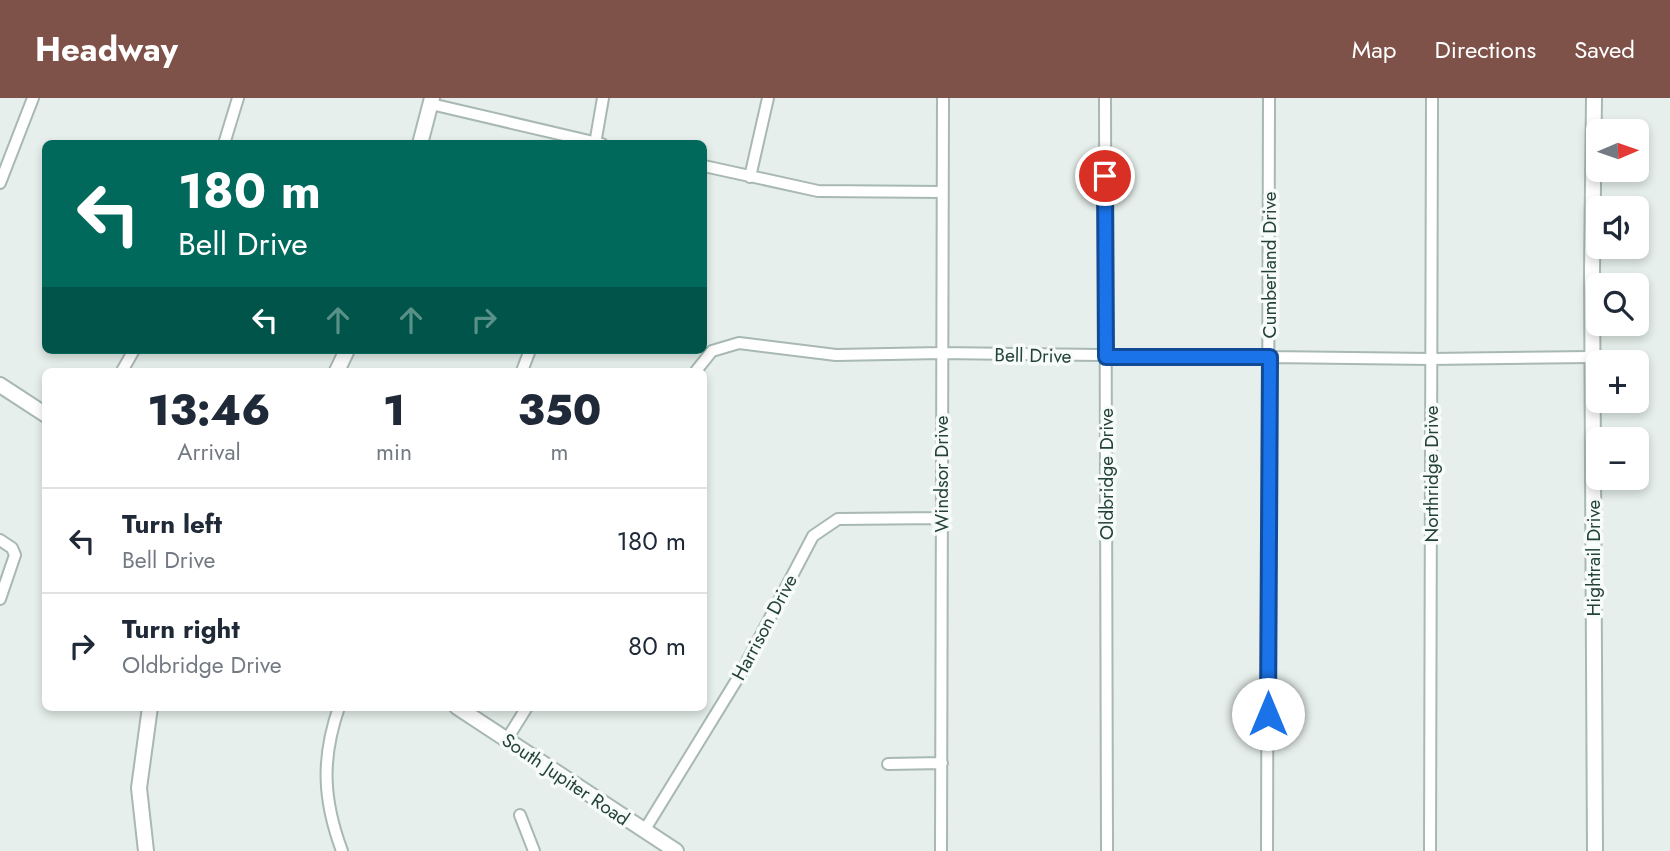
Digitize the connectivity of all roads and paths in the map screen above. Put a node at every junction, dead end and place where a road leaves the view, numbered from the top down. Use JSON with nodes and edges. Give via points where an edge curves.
{"nodes":[{"id":1,"x":33,"y":98,"type":"edge"},
{"id":2,"x":238,"y":98,"type":"edge"},
{"id":3,"x":603,"y":98,"type":"edge"},
{"id":4,"x":768,"y":98,"type":"edge"},
{"id":5,"x":943,"y":98,"type":"edge"},
{"id":6,"x":1105,"y":98,"type":"edge"},
{"id":7,"x":1269,"y":98,"type":"edge"},
{"id":8,"x":1432,"y":98,"type":"edge"},
{"id":9,"x":1594,"y":98,"type":"edge"},
{"id":10,"x":432,"y":101,"type":"edge"},
{"id":11,"x":225,"y":140,"type":"edge"},
{"id":12,"x":421,"y":140,"type":"edge"},
{"id":13,"x":585,"y":140,"type":"edge"},
{"id":14,"x":597,"y":140,"type":"edge"},
{"id":15,"x":707,"y":167,"type":"edge"},
{"id":16,"x":750,"y":177,"type":"junction"},
{"id":17,"x":0,"y":183,"type":"edge"},
{"id":18,"x":942,"y":192,"type":"junction"},
{"id":19,"x":1592,"y":350,"type":"edge"},
{"id":20,"x":941,"y":353,"type":"junction"},
{"id":21,"x":1106,"y":357,"type":"junction"},
{"id":22,"x":1270,"y":357,"type":"junction"},
{"id":23,"x":1586,"y":357,"type":"edge"},
{"id":24,"x":1431,"y":359,"type":"junction"},
{"id":25,"x":698,"y":368,"type":"edge"},
{"id":26,"x":0,"y":385,"type":"edge"},
{"id":27,"x":42,"y":412,"type":"edge"},
{"id":28,"x":1592,"y":413,"type":"edge"},
{"id":29,"x":941,"y":518,"type":"junction"},
{"id":30,"x":0,"y":541,"type":"edge"},
{"id":31,"x":0,"y":599,"type":"edge"},
{"id":32,"x":149,"y":711,"type":"edge"},
{"id":33,"x":338,"y":711,"type":"edge"},
{"id":34,"x":463,"y":711,"type":"edge"},
{"id":35,"x":524,"y":711,"type":"edge"},
{"id":36,"x":507,"y":739,"type":"junction"},
{"id":37,"x":942,"y":762,"type":"junction"},
{"id":38,"x":888,"y":764,"type":"dead end"},
{"id":39,"x":520,"y":815,"type":"dead end"},
{"id":40,"x":644,"y":831,"type":"junction"},
{"id":41,"x":146,"y":851,"type":"edge"},
{"id":42,"x":342,"y":851,"type":"edge"},
{"id":43,"x":534,"y":851,"type":"edge"},
{"id":44,"x":676,"y":851,"type":"edge"},
{"id":45,"x":942,"y":851,"type":"edge"},
{"id":46,"x":1107,"y":851,"type":"edge"},
{"id":47,"x":1267,"y":851,"type":"edge"},
{"id":48,"x":1430,"y":851,"type":"edge"},
{"id":49,"x":1595,"y":851,"type":"edge"}],
"edges":[{"from":1,"to":17,"type":"street"},
{"from":2,"to":11,"type":"street"},
{"from":3,"to":14,"type":"street"},
{"from":4,"to":16,"type":"street"},
{"from":5,"to":18,"type":"street","name":"Windsor Drive"},
{"from":6,"to":21,"type":"street","name":"Oldbridge Drive"},
{"from":7,"to":22,"type":"street","name":"Cumberland Drive"},
{"from":8,"to":24,"type":"street","name":"Northridge Drive"},
{"from":9,"to":19,"type":"street","name":"Hightrail Drive"},
{"from":10,"to":12,"type":"street"},
{"from":10,"to":13,"type":"street"},
{"from":15,"to":16,"type":"street"},
{"from":16,"to":18,"type":"street","via":[[818,191]]},
{"from":18,"to":20,"type":"street","name":"Windsor Drive"},
{"from":20,"to":21,"type":"street","name":"Bell Drive"},
{"from":20,"to":25,"type":"street","name":"Bell Drive","via":[[809,354],[739,343],[712,351]]},
{"from":20,"to":29,"type":"street","name":"Windsor Drive"},
{"from":21,"to":22,"type":"street","name":"Bell Drive"},
{"from":21,"to":46,"type":"street","name":"Oldbridge Drive"},
{"from":22,"to":24,"type":"street","name":"Bell Drive"},
{"from":22,"to":47,"type":"street","name":"Cumberland Drive"},
{"from":23,"to":24,"type":"street","name":"Bell Drive"},
{"from":24,"to":48,"type":"street","name":"Northridge Drive"},
{"from":26,"to":27,"type":"street"},
{"from":28,"to":49,"type":"street","name":"Hightrail Drive"},
{"from":29,"to":37,"type":"street","name":"Windsor Drive"},
{"from":29,"to":40,"type":"street","name":"Harrison Drive","via":[[838,519],[813,536],[741,673]]},
{"from":30,"to":31,"type":"street","via":[[15,555]]},
{"from":32,"to":41,"type":"street","via":[[139,788]]},
{"from":33,"to":42,"type":"street","via":[[329,742],[326,794]]},
{"from":34,"to":36,"type":"street","name":"South Jupiter Road"},
{"from":35,"to":36,"type":"street"},
{"from":36,"to":40,"type":"street","name":"South Jupiter Road"},
{"from":37,"to":38,"type":"street"},
{"from":37,"to":45,"type":"street","name":"Windsor Drive"},
{"from":39,"to":43,"type":"street"},
{"from":40,"to":44,"type":"street","name":"South Jupiter Road"}]}
